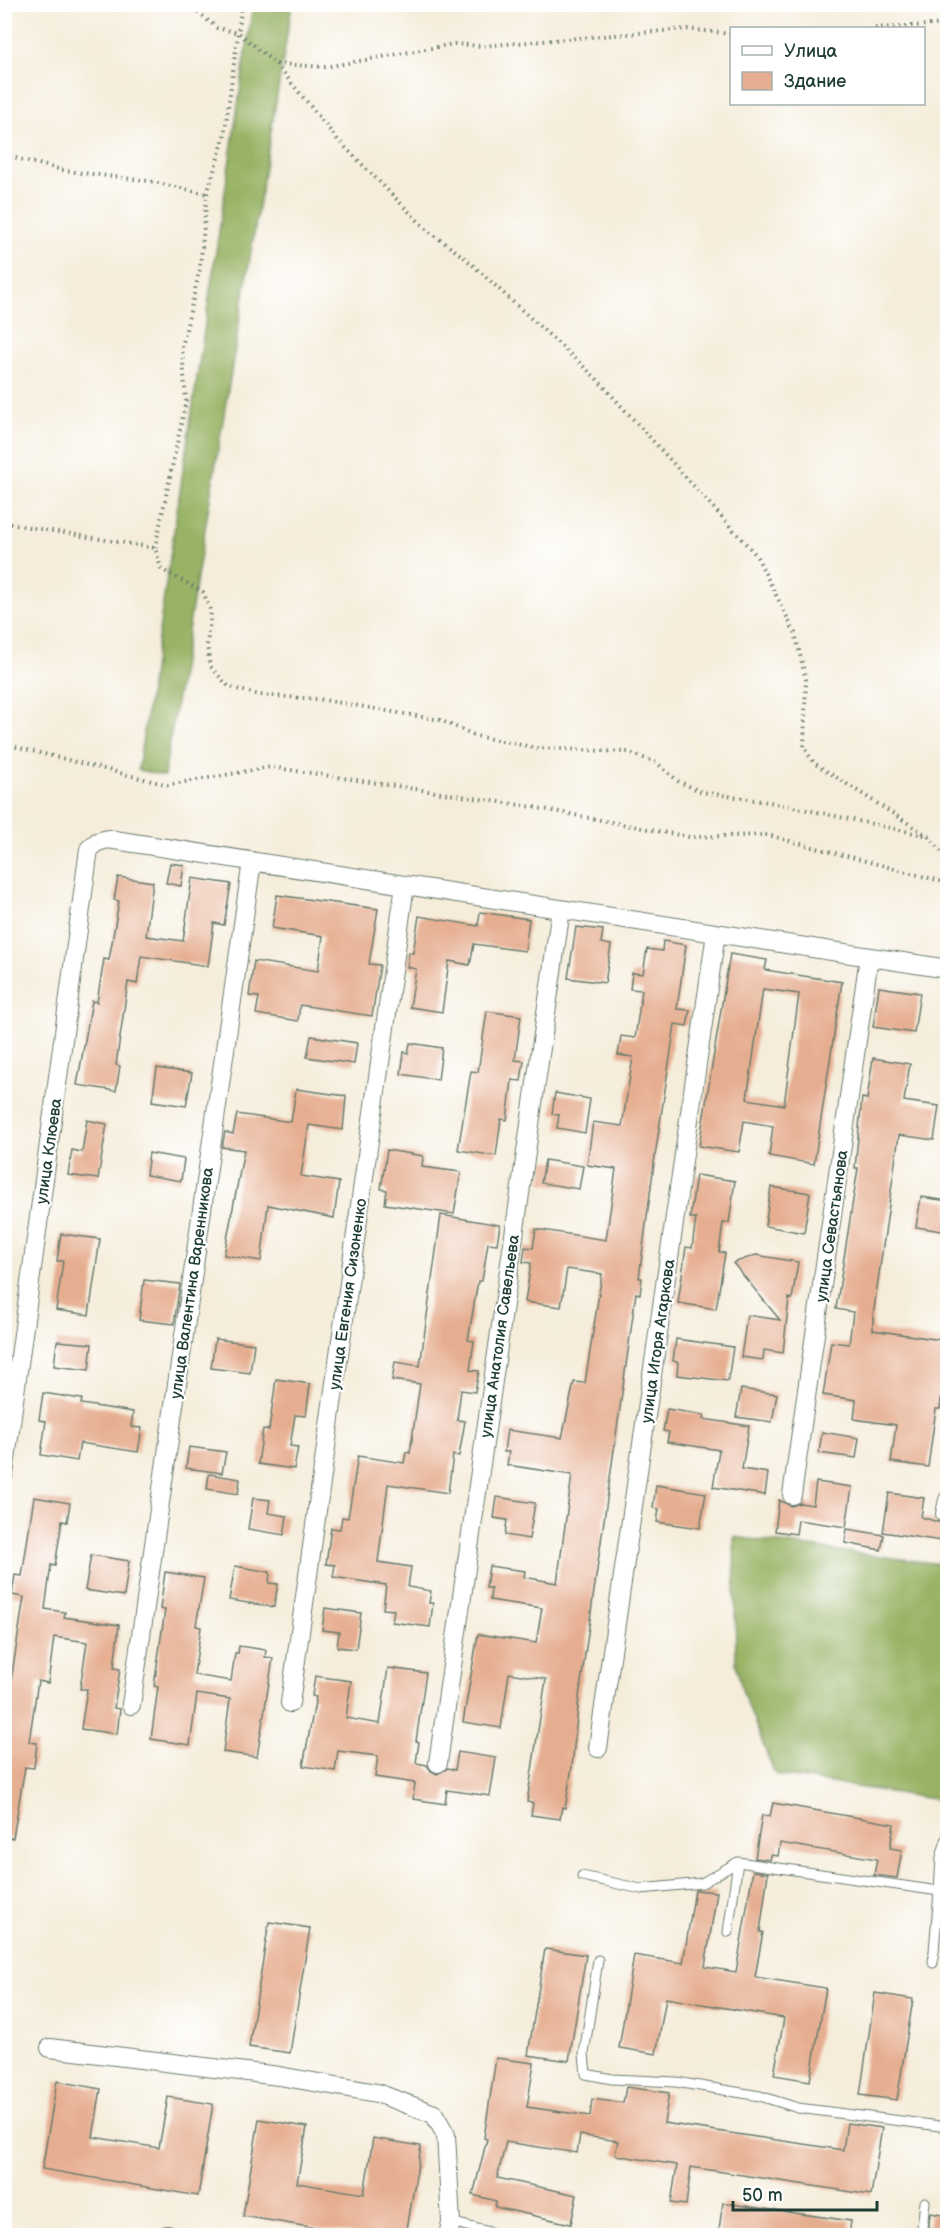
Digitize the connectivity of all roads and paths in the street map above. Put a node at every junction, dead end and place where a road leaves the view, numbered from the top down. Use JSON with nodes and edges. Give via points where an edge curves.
{"nodes":[{"id":1,"x":182,"y":4,"type":"edge"},
{"id":2,"x":242,"y":4,"type":"edge"},
{"id":3,"x":948,"y":24,"type":"edge"},
{"id":4,"x":893,"y":27,"type":"edge"},
{"id":5,"x":239,"y":33,"type":"junction"},
{"id":6,"x":730,"y":34,"type":"edge"},
{"id":7,"x":276,"y":64,"type":"junction"},
{"id":8,"x":4,"y":155,"type":"edge"},
{"id":9,"x":207,"y":194,"type":"junction"},
{"id":10,"x":4,"y":523,"type":"edge"},
{"id":11,"x":155,"y":548,"type":"junction"},
{"id":12,"x":4,"y":744,"type":"edge"},
{"id":13,"x":928,"y":836,"type":"junction"},
{"id":14,"x":948,"y":859,"type":"edge"},
{"id":15,"x":252,"y":861,"type":"junction"},
{"id":16,"x":948,"y":883,"type":"edge"},
{"id":17,"x":405,"y":885,"type":"junction"},
{"id":18,"x":561,"y":909,"type":"junction"},
{"id":19,"x":716,"y":933,"type":"junction"},
{"id":20,"x":869,"y":957,"type":"junction"},
{"id":21,"x":948,"y":969,"type":"edge"},
{"id":22,"x":4,"y":1474,"type":"edge"},
{"id":23,"x":792,"y":1495,"type":"dead end"},
{"id":24,"x":290,"y":1703,"type":"dead end"},
{"id":25,"x":131,"y":1705,"type":"dead end"},
{"id":26,"x":598,"y":1748,"type":"dead end"},
{"id":27,"x":438,"y":1763,"type":"dead end"},
{"id":28,"x":948,"y":1834,"type":"edge"},
{"id":29,"x":738,"y":1862,"type":"junction"},
{"id":30,"x":582,"y":1876,"type":"dead end"},
{"id":31,"x":939,"y":1891,"type":"junction"},
{"id":32,"x":728,"y":1932,"type":"dead end"},
{"id":33,"x":598,"y":1960,"type":"dead end"},
{"id":34,"x":933,"y":1963,"type":"dead end"},
{"id":35,"x":50,"y":2048,"type":"dead end"},
{"id":36,"x":948,"y":2127,"type":"edge"},
{"id":37,"x":925,"y":2202,"type":"dead end"},
{"id":38,"x":449,"y":2229,"type":"edge"},
{"id":39,"x":505,"y":2235,"type":"edge"},
{"id":40,"x":921,"y":2235,"type":"edge"}],
"edges":[{"from":1,"to":5,"type":"path","via":[[217,28]]},
{"from":2,"to":5,"type":"path"},
{"from":3,"to":4,"type":"path"},
{"from":5,"to":7,"type":"path"},
{"from":5,"to":9,"type":"path","via":[[224,138]]},
{"from":6,"to":7,"type":"path","via":[[686,29],[454,45],[326,67]]},
{"from":7,"to":13,"type":"path","via":[[338,140],[427,230],[465,258],[596,378],[756,555],[795,633],[806,680],[804,748],[814,763]]},
{"from":8,"to":9,"type":"path","via":[[66,171],[149,181]]},
{"from":9,"to":11,"type":"path","via":[[200,268],[182,347],[186,401]]},
{"from":10,"to":11,"type":"path"},
{"from":11,"to":13,"type":"path","via":[[161,569],[203,592],[211,612],[207,645],[210,666],[229,687],[259,695],[318,699],[440,720],[476,736],[537,748],[628,752],[657,763],[678,781],[702,792],[775,803]]},
{"from":12,"to":16,"type":"path","via":[[168,785],[271,767],[533,807],[689,837],[768,835]]},
{"from":13,"to":14,"type":"path"},
{"from":15,"to":17,"type":"street"},
{"from":15,"to":22,"type":"street","name":"улица Клюева","via":[[108,839],[89,849]]},
{"from":15,"to":25,"type":"street","name":"улица Валентина Варенникова"},
{"from":17,"to":18,"type":"street"},
{"from":17,"to":24,"type":"street","name":"улица Евгения Сизоненко"},
{"from":18,"to":19,"type":"street"},
{"from":18,"to":27,"type":"street","name":"улица Анатолия Савельева"},
{"from":19,"to":20,"type":"street"},
{"from":19,"to":26,"type":"street","name":"улица Игоря Агаркова"},
{"from":20,"to":21,"type":"street"},
{"from":20,"to":23,"type":"street","name":"улица Севастьянова"},
{"from":28,"to":31,"type":"lane","via":[[941,1857]]},
{"from":29,"to":30,"type":"lane","via":[[702,1883],[641,1889]]},
{"from":29,"to":31,"type":"lane"},
{"from":29,"to":32,"type":"lane"},
{"from":31,"to":34,"type":"lane"},
{"from":33,"to":36,"type":"lane","via":[[584,2054],[586,2074],[676,2082],[760,2096],[798,2108]]},
{"from":35,"to":38,"type":"street","via":[[279,2076],[377,2093],[434,2114],[446,2135]]},
{"from":37,"to":40,"type":"lane"},
{"from":38,"to":39,"type":"lane"}]}
